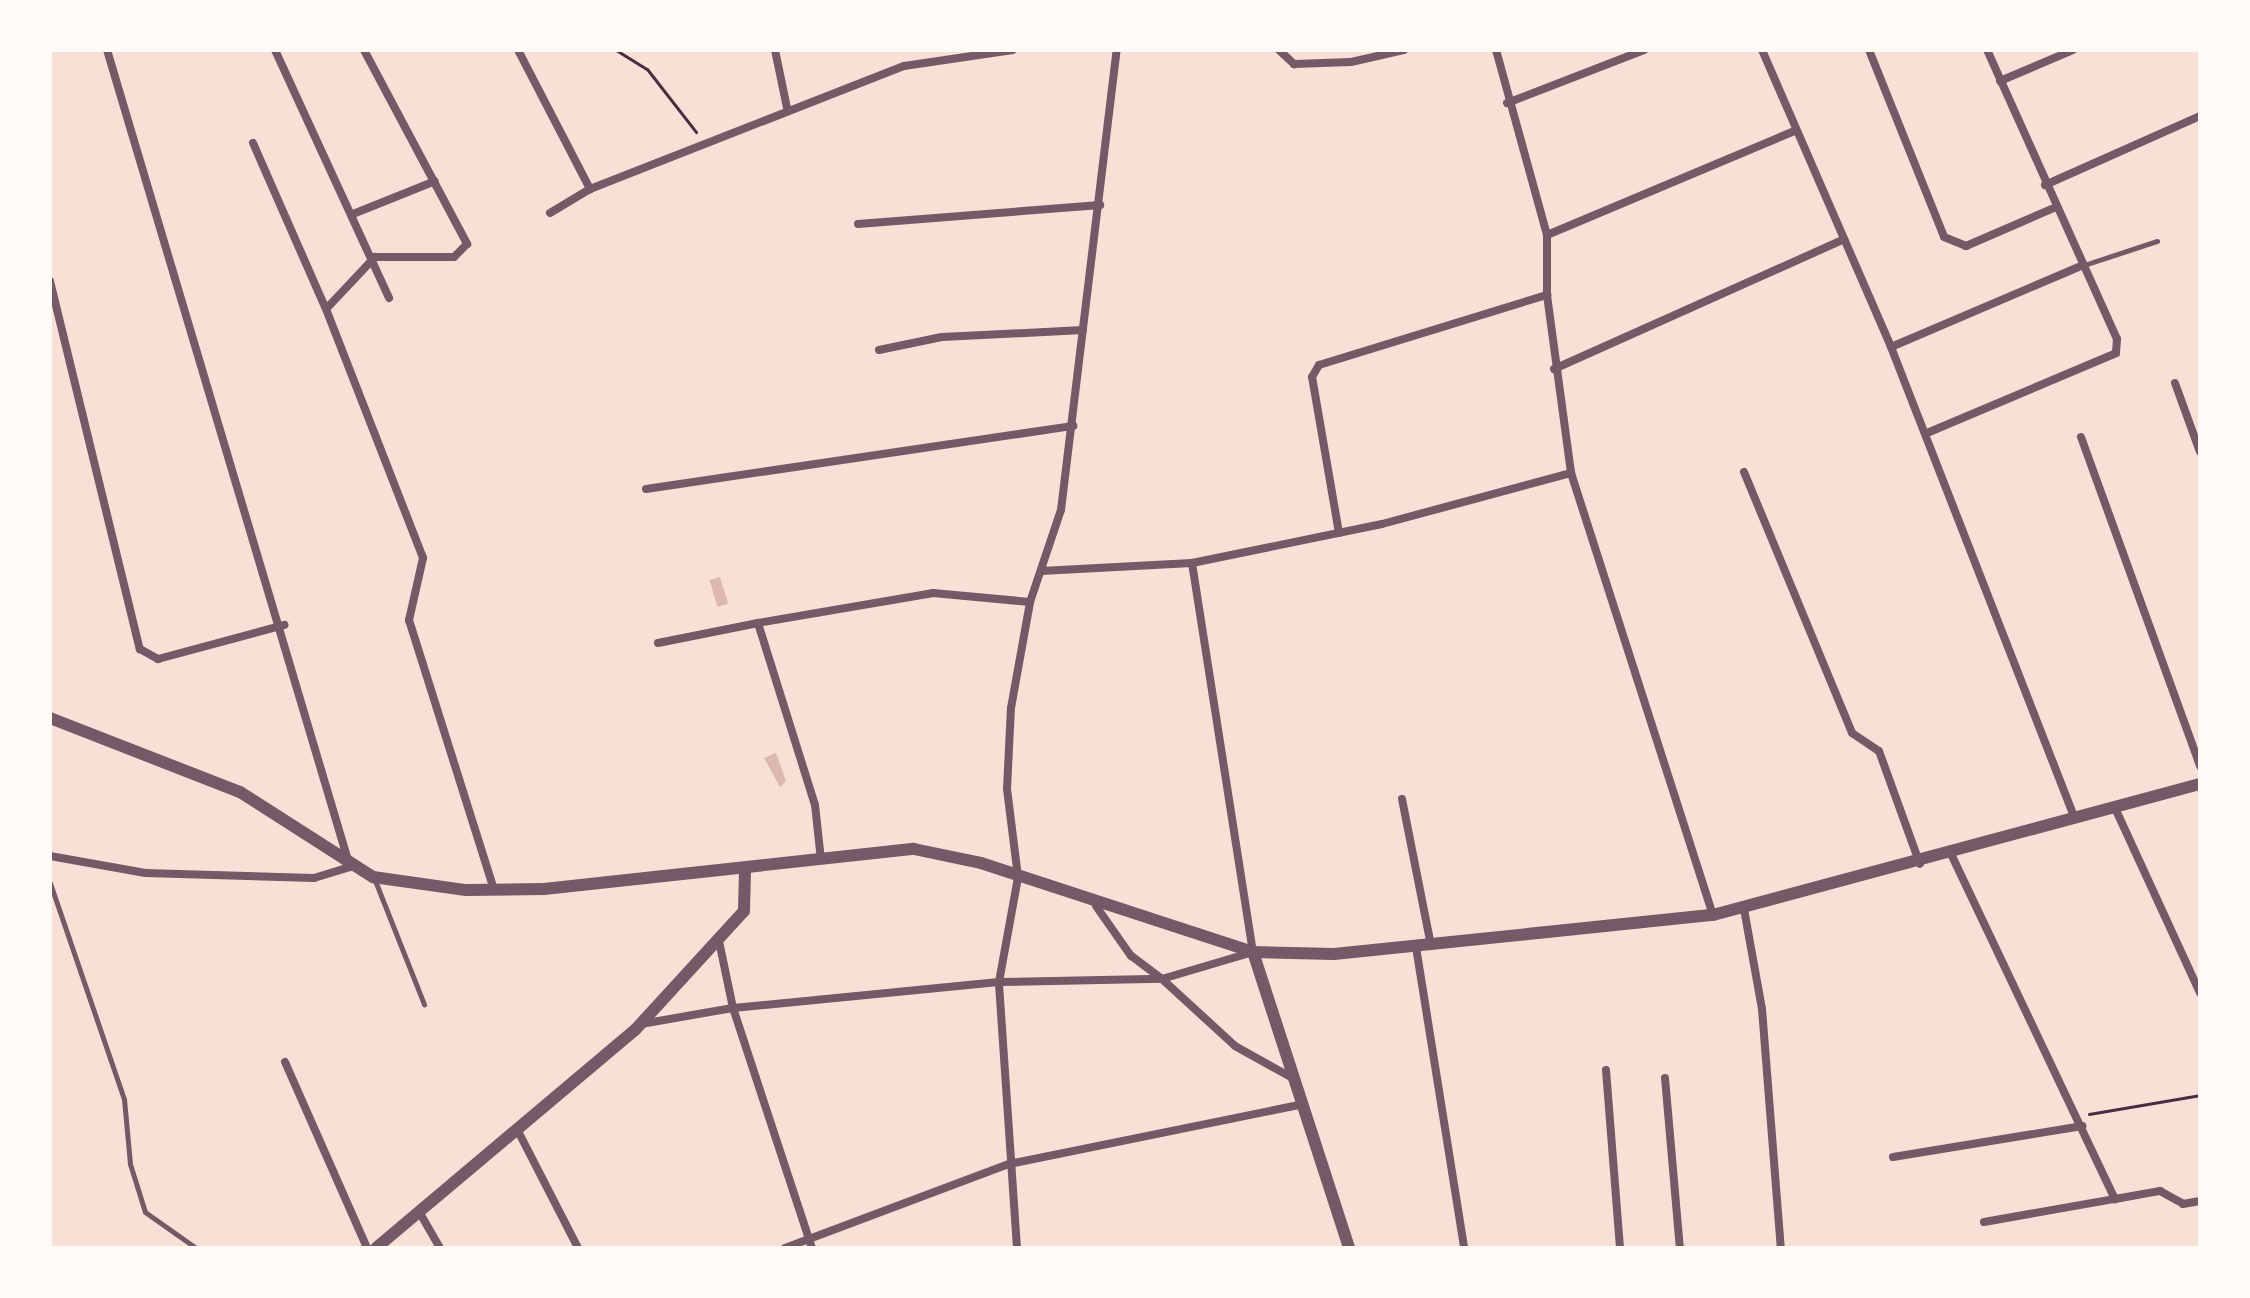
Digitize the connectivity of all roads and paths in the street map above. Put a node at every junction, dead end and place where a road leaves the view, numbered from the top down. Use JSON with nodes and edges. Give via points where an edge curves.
{"nodes":[{"id":1,"x":107,"y":50,"type":"edge"},
{"id":2,"x":275,"y":50,"type":"edge"},
{"id":3,"x":364,"y":50,"type":"edge"},
{"id":4,"x":518,"y":50,"type":"edge"},
{"id":5,"x":616,"y":50,"type":"edge"},
{"id":6,"x":775,"y":50,"type":"edge"},
{"id":7,"x":1013,"y":50,"type":"edge"},
{"id":8,"x":1117,"y":50,"type":"edge"},
{"id":9,"x":1279,"y":50,"type":"edge"},
{"id":10,"x":1404,"y":50,"type":"edge"},
{"id":11,"x":1496,"y":50,"type":"edge"},
{"id":12,"x":1644,"y":50,"type":"edge"},
{"id":13,"x":1762,"y":50,"type":"edge"},
{"id":14,"x":1869,"y":50,"type":"edge"},
{"id":15,"x":1987,"y":50,"type":"edge"},
{"id":16,"x":2073,"y":50,"type":"edge"},
{"id":17,"x":2000,"y":81,"type":"junction"},
{"id":18,"x":1507,"y":103,"type":"junction"},
{"id":19,"x":787,"y":108,"type":"junction"},
{"id":20,"x":2200,"y":116,"type":"edge"},
{"id":21,"x":1795,"y":131,"type":"junction"},
{"id":22,"x":709,"y":142,"type":"junction"},
{"id":23,"x":253,"y":143,"type":"dead end"},
{"id":24,"x":435,"y":181,"type":"junction"},
{"id":25,"x":2045,"y":185,"type":"junction"},
{"id":26,"x":590,"y":189,"type":"junction"},
{"id":27,"x":1100,"y":205,"type":"junction"},
{"id":28,"x":2054,"y":208,"type":"junction"},
{"id":29,"x":550,"y":213,"type":"dead end"},
{"id":30,"x":353,"y":214,"type":"junction"},
{"id":31,"x":858,"y":224,"type":"dead end"},
{"id":32,"x":1547,"y":235,"type":"junction"},
{"id":33,"x":1844,"y":239,"type":"junction"},
{"id":34,"x":2157,"y":241,"type":"dead end"},
{"id":35,"x":375,"y":257,"type":"junction"},
{"id":36,"x":2079,"y":267,"type":"junction"},
{"id":37,"x":50,"y":281,"type":"edge"},
{"id":38,"x":1547,"y":295,"type":"junction"},
{"id":39,"x":389,"y":298,"type":"dead end"},
{"id":40,"x":326,"y":309,"type":"junction"},
{"id":41,"x":1083,"y":330,"type":"junction"},
{"id":42,"x":1891,"y":347,"type":"junction"},
{"id":43,"x":879,"y":350,"type":"dead end"},
{"id":44,"x":1554,"y":369,"type":"junction"},
{"id":45,"x":2175,"y":383,"type":"dead end"},
{"id":46,"x":1073,"y":426,"type":"junction"},
{"id":47,"x":1927,"y":433,"type":"junction"},
{"id":48,"x":2081,"y":437,"type":"dead end"},
{"id":49,"x":2200,"y":452,"type":"edge"},
{"id":50,"x":1744,"y":472,"type":"dead end"},
{"id":51,"x":1571,"y":473,"type":"junction"},
{"id":52,"x":646,"y":489,"type":"dead end"},
{"id":53,"x":1339,"y":533,"type":"junction"},
{"id":54,"x":1192,"y":563,"type":"junction"},
{"id":55,"x":1041,"y":571,"type":"junction"},
{"id":56,"x":1030,"y":602,"type":"junction"},
{"id":57,"x":758,"y":623,"type":"junction"},
{"id":58,"x":284,"y":625,"type":"junction"},
{"id":59,"x":658,"y":643,"type":"dead end"},
{"id":60,"x":50,"y":718,"type":"edge"},
{"id":61,"x":2200,"y":766,"type":"edge"},
{"id":62,"x":2200,"y":784,"type":"edge"},
{"id":63,"x":1402,"y":799,"type":"dead end"},
{"id":64,"x":2115,"y":808,"type":"junction"},
{"id":65,"x":2075,"y":820,"type":"junction"},
{"id":66,"x":50,"y":856,"type":"edge"},
{"id":67,"x":1952,"y":856,"type":"junction"},
{"id":68,"x":821,"y":860,"type":"junction"},
{"id":69,"x":1920,"y":865,"type":"junction"},
{"id":70,"x":350,"y":867,"type":"junction"},
{"id":71,"x":745,"y":871,"type":"junction"},
{"id":72,"x":373,"y":877,"type":"junction"},
{"id":73,"x":1018,"y":877,"type":"junction"},
{"id":74,"x":50,"y":883,"type":"edge"},
{"id":75,"x":494,"y":889,"type":"junction"},
{"id":76,"x":1096,"y":906,"type":"junction"},
{"id":77,"x":1744,"y":909,"type":"junction"},
{"id":78,"x":1713,"y":915,"type":"junction"},
{"id":79,"x":719,"y":941,"type":"junction"},
{"id":80,"x":1431,"y":946,"type":"junction"},
{"id":81,"x":1416,"y":947,"type":"junction"},
{"id":82,"x":1253,"y":952,"type":"junction"},
{"id":83,"x":1162,"y":979,"type":"junction"},
{"id":84,"x":999,"y":982,"type":"junction"},
{"id":85,"x":2200,"y":993,"type":"edge"},
{"id":86,"x":424,"y":1004,"type":"dead end"},
{"id":87,"x":733,"y":1008,"type":"junction"},
{"id":88,"x":641,"y":1024,"type":"junction"},
{"id":89,"x":285,"y":1062,"type":"dead end"},
{"id":90,"x":1606,"y":1070,"type":"dead end"},
{"id":91,"x":1665,"y":1078,"type":"dead end"},
{"id":92,"x":1297,"y":1080,"type":"junction"},
{"id":93,"x":2200,"y":1095,"type":"edge"},
{"id":94,"x":1304,"y":1104,"type":"junction"},
{"id":95,"x":2077,"y":1116,"type":"junction"},
{"id":96,"x":2082,"y":1126,"type":"junction"},
{"id":97,"x":519,"y":1133,"type":"junction"},
{"id":98,"x":1893,"y":1157,"type":"dead end"},
{"id":99,"x":1009,"y":1164,"type":"junction"},
{"id":100,"x":2115,"y":1199,"type":"junction"},
{"id":101,"x":2200,"y":1201,"type":"edge"},
{"id":102,"x":421,"y":1215,"type":"junction"},
{"id":103,"x":1984,"y":1222,"type":"dead end"},
{"id":104,"x":809,"y":1235,"type":"junction"},
{"id":105,"x":196,"y":1248,"type":"edge"},
{"id":106,"x":367,"y":1248,"type":"edge"},
{"id":107,"x":376,"y":1248,"type":"edge"},
{"id":108,"x":440,"y":1248,"type":"edge"},
{"id":109,"x":578,"y":1248,"type":"edge"},
{"id":110,"x":785,"y":1248,"type":"edge"},
{"id":111,"x":812,"y":1248,"type":"edge"},
{"id":112,"x":1017,"y":1248,"type":"edge"},
{"id":113,"x":1349,"y":1248,"type":"edge"},
{"id":114,"x":1464,"y":1248,"type":"edge"},
{"id":115,"x":1620,"y":1248,"type":"edge"},
{"id":116,"x":1680,"y":1248,"type":"edge"},
{"id":117,"x":1781,"y":1248,"type":"edge"}],
"edges":[{"from":1,"to":58,"type":"street"},
{"from":2,"to":30,"type":"street"},
{"from":3,"to":24,"type":"street"},
{"from":4,"to":26,"type":"street"},
{"from":5,"to":22,"type":"path","via":[[647,69]]},
{"from":6,"to":19,"type":"street"},
{"from":7,"to":19,"type":"street","via":[[904,66]]},
{"from":8,"to":27,"type":"street"},
{"from":9,"to":10,"type":"street","via":[[1294,64],[1351,62]]},
{"from":11,"to":18,"type":"street"},
{"from":12,"to":18,"type":"street"},
{"from":13,"to":21,"type":"street"},
{"from":14,"to":28,"type":"street","via":[[1944,237],[1966,246]]},
{"from":15,"to":17,"type":"street"},
{"from":16,"to":17,"type":"street"},
{"from":17,"to":25,"type":"street"},
{"from":18,"to":32,"type":"street"},
{"from":19,"to":22,"type":"street"},
{"from":20,"to":25,"type":"street"},
{"from":21,"to":32,"type":"street"},
{"from":21,"to":33,"type":"street"},
{"from":22,"to":26,"type":"street"},
{"from":23,"to":40,"type":"street"},
{"from":24,"to":30,"type":"street"},
{"from":24,"to":35,"type":"street","via":[[465,234],[462,252]]},
{"from":25,"to":28,"type":"street"},
{"from":26,"to":29,"type":"street"},
{"from":27,"to":31,"type":"street"},
{"from":27,"to":41,"type":"street"},
{"from":28,"to":36,"type":"street"},
{"from":30,"to":35,"type":"street"},
{"from":32,"to":38,"type":"street"},
{"from":33,"to":42,"type":"street"},
{"from":33,"to":44,"type":"street"},
{"from":34,"to":36,"type":"lane"},
{"from":35,"to":39,"type":"street"},
{"from":35,"to":40,"type":"street"},
{"from":36,"to":42,"type":"street"},
{"from":36,"to":47,"type":"street","via":[[2117,339],[2116,353]]},
{"from":37,"to":58,"type":"street","via":[[140,649],[158,659]]},
{"from":38,"to":44,"type":"street"},
{"from":38,"to":53,"type":"street","via":[[1319,365],[1312,377]]},
{"from":40,"to":75,"type":"street","via":[[423,558],[409,620]]},
{"from":41,"to":43,"type":"street","via":[[942,337]]},
{"from":41,"to":46,"type":"street"},
{"from":42,"to":47,"type":"street"},
{"from":44,"to":51,"type":"street"},
{"from":45,"to":49,"type":"street"},
{"from":46,"to":52,"type":"street"},
{"from":46,"to":55,"type":"street","via":[[1061,510]]},
{"from":47,"to":65,"type":"street"},
{"from":48,"to":61,"type":"street"},
{"from":50,"to":69,"type":"street","via":[[1852,733],[1879,751]]},
{"from":51,"to":53,"type":"street"},
{"from":51,"to":78,"type":"street"},
{"from":53,"to":54,"type":"street"},
{"from":54,"to":55,"type":"street"},
{"from":54,"to":82,"type":"street"},
{"from":55,"to":56,"type":"street"},
{"from":56,"to":57,"type":"street","via":[[933,593]]},
{"from":56,"to":73,"type":"street","via":[[1011,708],[1007,789]]},
{"from":57,"to":59,"type":"street"},
{"from":57,"to":68,"type":"street","via":[[815,805]]},
{"from":58,"to":70,"type":"street"},
{"from":60,"to":70,"type":"street","via":[[240,792]]},
{"from":62,"to":64,"type":"street"},
{"from":63,"to":80,"type":"street"},
{"from":64,"to":65,"type":"street"},
{"from":64,"to":85,"type":"street"},
{"from":65,"to":67,"type":"street"},
{"from":66,"to":70,"type":"street","via":[[159,873],[314,878]]},
{"from":67,"to":69,"type":"street"},
{"from":67,"to":95,"type":"street"},
{"from":68,"to":71,"type":"street"},
{"from":68,"to":73,"type":"street","via":[[914,849]]},
{"from":69,"to":77,"type":"street"},
{"from":70,"to":72,"type":"street"},
{"from":71,"to":75,"type":"street"},
{"from":71,"to":79,"type":"street","via":[[749,899]]},
{"from":72,"to":75,"type":"street"},
{"from":72,"to":86,"type":"lane"},
{"from":73,"to":76,"type":"street"},
{"from":73,"to":84,"type":"street"},
{"from":74,"to":105,"type":"lane","via":[[124,1099],[130,1164],[145,1212]]},
{"from":76,"to":82,"type":"street"},
{"from":76,"to":83,"type":"street","via":[[1131,956]]},
{"from":77,"to":78,"type":"street"},
{"from":77,"to":117,"type":"street","via":[[1762,1009]]},
{"from":78,"to":80,"type":"street"},
{"from":79,"to":87,"type":"street"},
{"from":79,"to":88,"type":"street"},
{"from":80,"to":81,"type":"street"},
{"from":81,"to":82,"type":"street"},
{"from":81,"to":114,"type":"street"},
{"from":82,"to":83,"type":"street"},
{"from":82,"to":92,"type":"street"},
{"from":83,"to":84,"type":"street"},
{"from":83,"to":92,"type":"street","via":[[1235,1046]]},
{"from":84,"to":87,"type":"street"},
{"from":84,"to":99,"type":"street"},
{"from":87,"to":88,"type":"street"},
{"from":87,"to":104,"type":"street"},
{"from":88,"to":97,"type":"street"},
{"from":89,"to":106,"type":"street"},
{"from":90,"to":115,"type":"street"},
{"from":91,"to":116,"type":"street"},
{"from":92,"to":94,"type":"street"},
{"from":93,"to":95,"type":"path"},
{"from":94,"to":99,"type":"street"},
{"from":94,"to":113,"type":"street"},
{"from":95,"to":96,"type":"street"},
{"from":96,"to":98,"type":"street"},
{"from":96,"to":100,"type":"street"},
{"from":97,"to":102,"type":"street"},
{"from":97,"to":109,"type":"street"},
{"from":99,"to":104,"type":"street"},
{"from":99,"to":112,"type":"street"},
{"from":100,"to":101,"type":"street","via":[[2160,1191],[2183,1204]]},
{"from":100,"to":103,"type":"street"},
{"from":102,"to":107,"type":"street"},
{"from":102,"to":108,"type":"street"},
{"from":104,"to":110,"type":"street"},
{"from":104,"to":111,"type":"street"}]}
